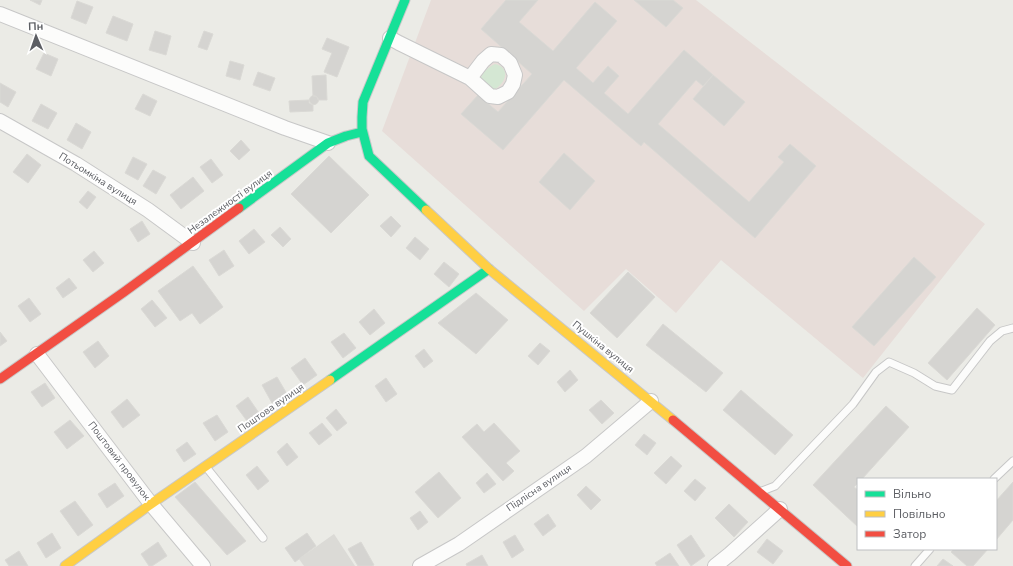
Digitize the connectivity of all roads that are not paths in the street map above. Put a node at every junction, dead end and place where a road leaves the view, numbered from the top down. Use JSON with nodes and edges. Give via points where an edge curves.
{"nodes":[{"id":1,"x":405,"y":0,"type":"edge"},
{"id":2,"x":0,"y":14,"type":"edge"},
{"id":3,"x":390,"y":38,"type":"junction"},
{"id":4,"x":470,"y":78,"type":"dead end"},
{"id":5,"x":0,"y":121,"type":"edge"},
{"id":6,"x":362,"y":132,"type":"junction"},
{"id":7,"x":328,"y":143,"type":"junction"},
{"id":8,"x":193,"y":243,"type":"junction"},
{"id":9,"x":489,"y":269,"type":"junction"},
{"id":10,"x":1013,"y":328,"type":"edge"},
{"id":11,"x":37,"y":354,"type":"junction"},
{"id":12,"x":0,"y":379,"type":"edge"},
{"id":13,"x":651,"y":401,"type":"junction"},
{"id":14,"x":1013,"y":461,"type":"edge"},
{"id":15,"x":206,"y":467,"type":"junction"},
{"id":16,"x":995,"y":478,"type":"edge"},
{"id":17,"x":760,"y":492,"type":"junction"},
{"id":18,"x":151,"y":504,"type":"junction"},
{"id":19,"x":780,"y":509,"type":"junction"},
{"id":20,"x":263,"y":538,"type":"dead end"},
{"id":21,"x":929,"y":550,"type":"edge"},
{"id":22,"x":65,"y":566,"type":"edge"},
{"id":23,"x":203,"y":566,"type":"edge"},
{"id":24,"x":420,"y":566,"type":"edge"},
{"id":25,"x":715,"y":566,"type":"edge"},
{"id":26,"x":846,"y":566,"type":"edge"},
{"id":27,"x":915,"y":566,"type":"edge"}],
"edges":[{"from":1,"to":3,"type":"street"},
{"from":2,"to":7,"type":"street"},
{"from":3,"to":4,"type":"street"},
{"from":3,"to":6,"type":"street","via":[[363,102]]},
{"from":5,"to":8,"type":"street","name":"Потьомкіна вулиця","via":[[76,164],[148,210]]},
{"from":6,"to":7,"type":"street","name":"Незалежності вулиця"},
{"from":6,"to":9,"type":"street","name":"Пушкіна вулиця","via":[[369,156]]},
{"from":7,"to":8,"type":"street","name":"Незалежності вулиця"},
{"from":8,"to":11,"type":"street","name":"Незалежності вулиця"},
{"from":9,"to":13,"type":"street","name":"Пушкіна вулиця"},
{"from":9,"to":15,"type":"street","name":"Поштова вулиця"},
{"from":10,"to":17,"type":"lane","via":[[1002,331],[990,341],[952,390],[935,386],[889,362],[876,372],[853,404],[775,486]]},
{"from":11,"to":12,"type":"street","name":"Незалежності вулиця"},
{"from":11,"to":18,"type":"street","name":"Поштовий провулок"},
{"from":13,"to":17,"type":"street","name":"Пушкіна вулиця"},
{"from":13,"to":24,"type":"street","name":"Підлісна вулиця","via":[[586,456],[459,544]]},
{"from":14,"to":16,"type":"lane"},
{"from":15,"to":18,"type":"street","name":"Поштова вулиця"},
{"from":15,"to":20,"type":"lane"},
{"from":17,"to":19,"type":"street","name":"Пушкіна вулиця"},
{"from":18,"to":22,"type":"street","name":"Поштова вулиця"},
{"from":18,"to":23,"type":"street","name":"Поштовий провулок"},
{"from":19,"to":25,"type":"street"},
{"from":19,"to":26,"type":"street","name":"Пушкіна вулиця"},
{"from":21,"to":27,"type":"lane"}]}
